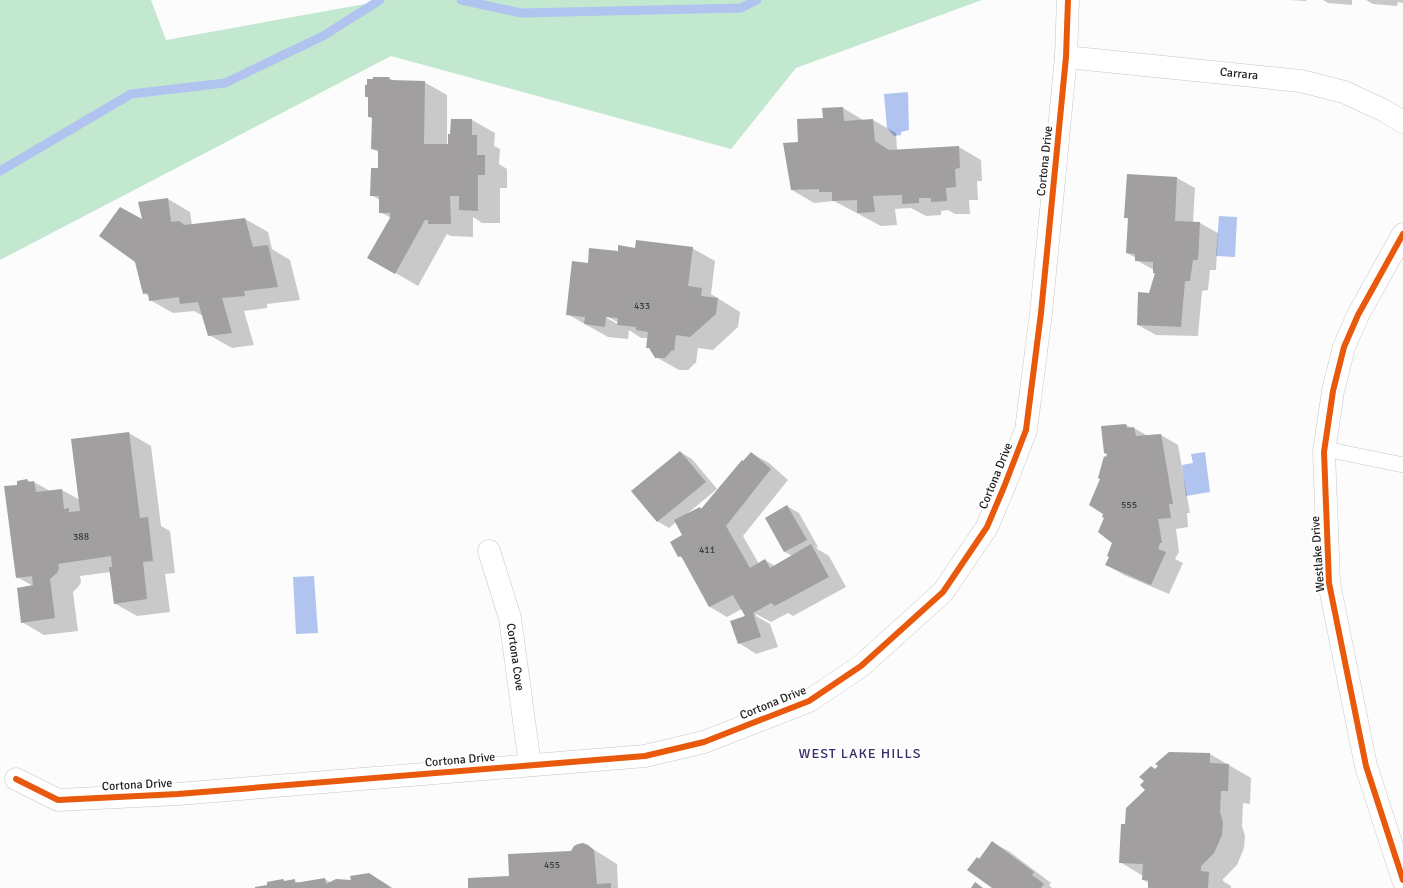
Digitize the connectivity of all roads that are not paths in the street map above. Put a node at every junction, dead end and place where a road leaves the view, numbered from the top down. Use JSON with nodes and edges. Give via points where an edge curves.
{"nodes":[{"id":1,"x":1068,"y":0,"type":"edge"},
{"id":2,"x":1066,"y":57,"type":"junction"},
{"id":3,"x":1403,"y":122,"type":"edge"},
{"id":4,"x":1403,"y":234,"type":"edge"},
{"id":5,"x":1325,"y":449,"type":"junction"},
{"id":6,"x":1403,"y":465,"type":"edge"},
{"id":7,"x":489,"y":551,"type":"dead end"},
{"id":8,"x":530,"y":765,"type":"junction"},
{"id":9,"x":16,"y":779,"type":"dead end"},
{"id":10,"x":1403,"y":880,"type":"edge"}],
"edges":[{"from":1,"to":2,"type":"street","name":"Cortona Drive"},
{"from":2,"to":3,"type":"street","name":"Carrara","via":[[1301,81],[1344,92]]},
{"from":2,"to":8,"type":"street","name":"Cortona Drive","via":[[1041,313],[1026,430],[987,527],[943,592],[861,666],[810,702],[704,742],[644,756]]},
{"from":4,"to":5,"type":"street","name":"Westlake Drive","via":[[1358,315],[1344,347],[1333,390]]},
{"from":5,"to":6,"type":"lane"},
{"from":5,"to":10,"type":"street","name":"Westlake Drive","via":[[1329,583],[1366,766]]},
{"from":7,"to":8,"type":"street","name":"Cortona Cove","via":[[510,618]]},
{"from":8,"to":9,"type":"street","name":"Cortona Drive","via":[[178,794],[58,800]]}]}
